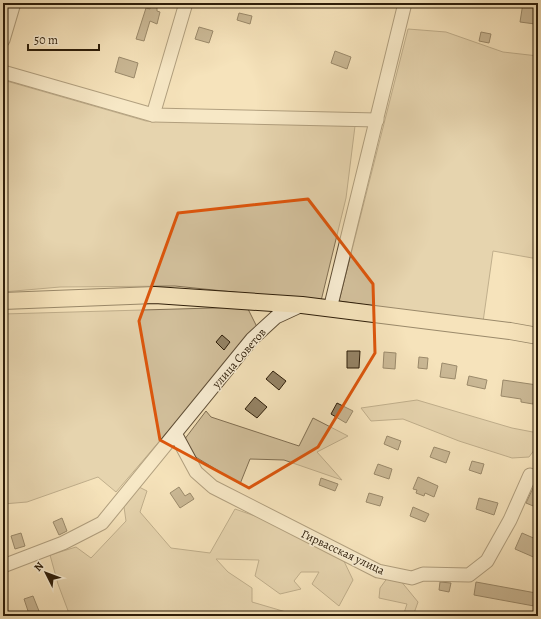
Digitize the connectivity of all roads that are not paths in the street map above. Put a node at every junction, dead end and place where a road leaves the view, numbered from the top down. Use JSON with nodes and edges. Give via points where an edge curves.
{"nodes":[{"id":1,"x":14,"y":3,"type":"edge"},
{"id":2,"x":186,"y":3,"type":"edge"},
{"id":3,"x":405,"y":3,"type":"edge"},
{"id":4,"x":3,"y":40,"type":"edge"},
{"id":5,"x":3,"y":72,"type":"edge"},
{"id":6,"x":153,"y":115,"type":"junction"},
{"id":7,"x":377,"y":120,"type":"junction"},
{"id":8,"x":3,"y":301,"type":"edge"},
{"id":9,"x":302,"y":305,"type":"junction"},
{"id":10,"x":330,"y":309,"type":"junction"},
{"id":11,"x":538,"y":336,"type":"edge"},
{"id":12,"x":176,"y":435,"type":"junction"},
{"id":13,"x":538,"y":478,"type":"edge"},
{"id":14,"x":3,"y":566,"type":"edge"}],
"edges":[{"from":1,"to":4,"type":"street"},
{"from":2,"to":6,"type":"street"},
{"from":3,"to":7,"type":"street"},
{"from":5,"to":6,"type":"street"},
{"from":6,"to":7,"type":"street"},
{"from":7,"to":10,"type":"street"},
{"from":8,"to":9,"type":"main road","via":[[155,295]]},
{"from":9,"to":10,"type":"main road"},
{"from":9,"to":12,"type":"street","name":"улица Советов","via":[[276,317],[252,339]]},
{"from":10,"to":11,"type":"main road"},
{"from":12,"to":13,"type":"street","name":"Гирвасская улица","via":[[196,472],[213,487],[378,571],[412,578],[423,574],[469,575],[487,560],[510,520],[530,475]]},
{"from":12,"to":14,"type":"street","name":"улица Советов","via":[[102,523],[63,544]]}]}
